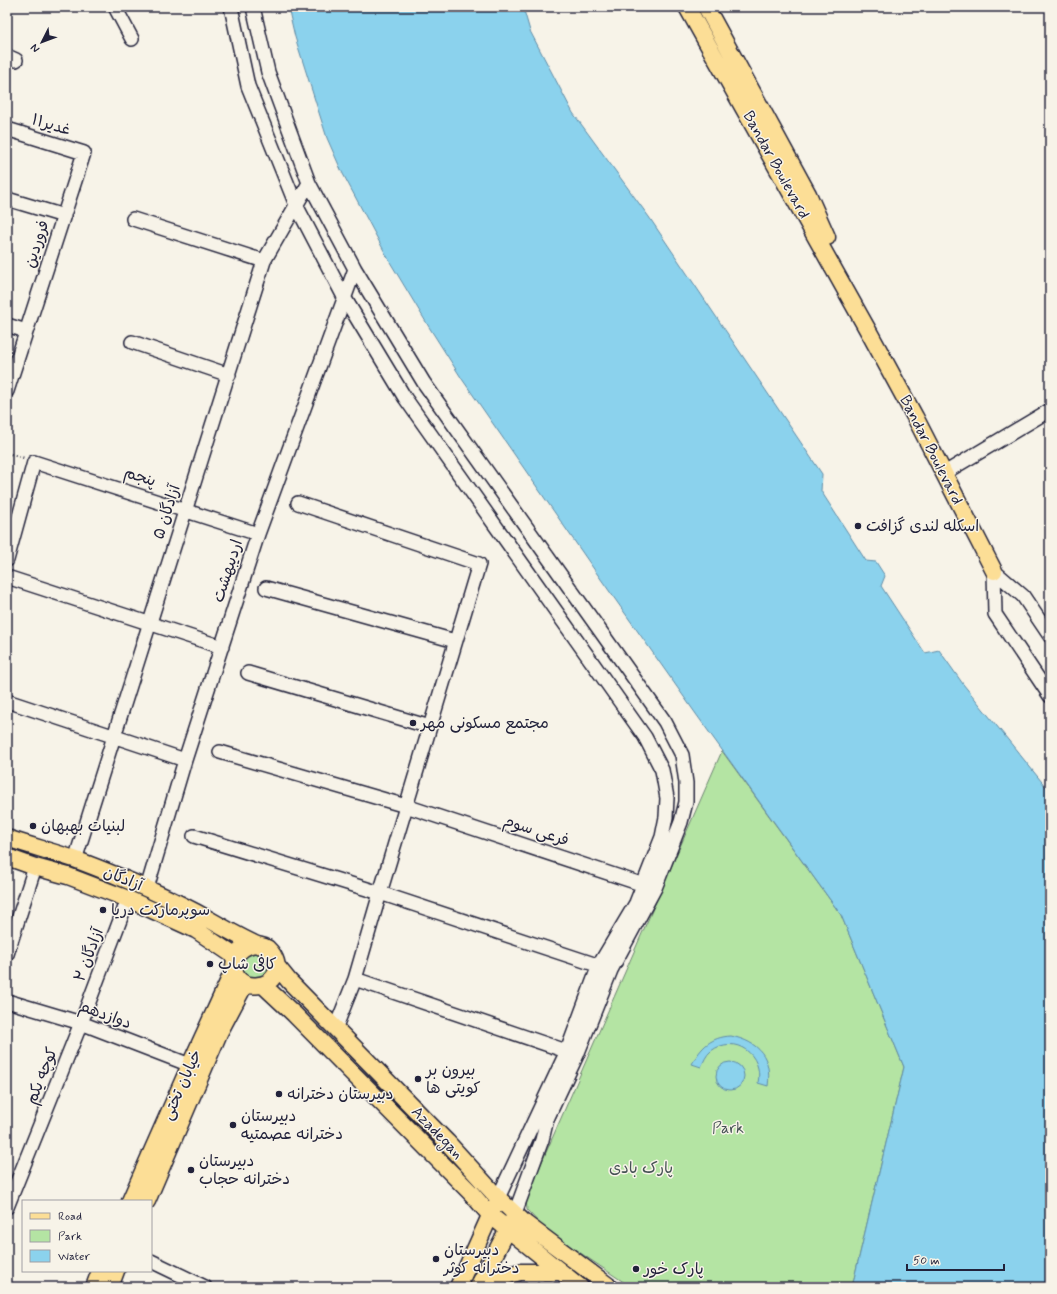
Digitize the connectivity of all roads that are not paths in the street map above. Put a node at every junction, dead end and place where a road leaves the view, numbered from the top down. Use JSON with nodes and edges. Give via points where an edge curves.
{"nodes":[{"id":1,"x":116,"y":7,"type":"edge"},
{"id":2,"x":231,"y":7,"type":"edge"},
{"id":3,"x":253,"y":7,"type":"edge"},
{"id":4,"x":687,"y":7,"type":"edge"},
{"id":5,"x":706,"y":7,"type":"edge"},
{"id":6,"x":132,"y":39,"type":"dead end"},
{"id":7,"x":7,"y":129,"type":"edge"},
{"id":8,"x":84,"y":153,"type":"joint"},
{"id":9,"x":308,"y":182,"type":"junction"},
{"id":10,"x":7,"y":199,"type":"edge"},
{"id":11,"x":296,"y":205,"type":"junction"},
{"id":12,"x":64,"y":216,"type":"junction"},
{"id":13,"x":133,"y":220,"type":"dead end"},
{"id":14,"x":264,"y":261,"type":"junction"},
{"id":15,"x":355,"y":269,"type":"junction"},
{"id":16,"x":344,"y":297,"type":"junction"},
{"id":17,"x":7,"y":325,"type":"edge"},
{"id":18,"x":26,"y":331,"type":"junction"},
{"id":19,"x":132,"y":342,"type":"dead end"},
{"id":20,"x":229,"y":375,"type":"junction"},
{"id":21,"x":7,"y":391,"type":"edge"},
{"id":22,"x":1050,"y":410,"type":"edge"},
{"id":23,"x":951,"y":469,"type":"junction"},
{"id":24,"x":298,"y":503,"type":"dead end"},
{"id":25,"x":185,"y":510,"type":"junction"},
{"id":26,"x":258,"y":534,"type":"junction"},
{"id":27,"x":7,"y":560,"type":"edge"},
{"id":28,"x":994,"y":571,"type":"junction"},
{"id":29,"x":7,"y":578,"type":"edge"},
{"id":30,"x":266,"y":588,"type":"dead end"},
{"id":31,"x":150,"y":623,"type":"junction"},
{"id":32,"x":1050,"y":636,"type":"edge"},
{"id":33,"x":455,"y":641,"type":"junction"},
{"id":34,"x":222,"y":646,"type":"junction"},
{"id":35,"x":248,"y":673,"type":"dead end"},
{"id":36,"x":1050,"y":696,"type":"edge"},
{"id":37,"x":7,"y":702,"type":"edge"},
{"id":38,"x":430,"y":727,"type":"junction"},
{"id":39,"x":113,"y":736,"type":"junction"},
{"id":40,"x":220,"y":752,"type":"dead end"},
{"id":41,"x":185,"y":760,"type":"junction"},
{"id":42,"x":406,"y":806,"type":"junction"},
{"id":43,"x":194,"y":836,"type":"dead end"},
{"id":44,"x":7,"y":838,"type":"edge"},
{"id":45,"x":7,"y":858,"type":"edge"},
{"id":46,"x":76,"y":860,"type":"junction"},
{"id":47,"x":35,"y":867,"type":"junction"},
{"id":48,"x":147,"y":888,"type":"junction"},
{"id":49,"x":655,"y":888,"type":"junction"},
{"id":50,"x":380,"y":893,"type":"junction"},
{"id":51,"x":128,"y":899,"type":"junction"},
{"id":52,"x":255,"y":944,"type":"junction"},
{"id":53,"x":7,"y":954,"type":"edge"},
{"id":54,"x":235,"y":963,"type":"junction"},
{"id":55,"x":276,"y":964,"type":"junction"},
{"id":56,"x":599,"y":965,"type":"junction"},
{"id":57,"x":611,"y":970,"type":"junction"},
{"id":58,"x":355,"y":979,"type":"junction"},
{"id":59,"x":245,"y":984,"type":"junction"},
{"id":60,"x":263,"y":985,"type":"junction"},
{"id":61,"x":7,"y":1001,"type":"edge"},
{"id":62,"x":81,"y":1023,"type":"junction"},
{"id":63,"x":335,"y":1029,"type":"junction"},
{"id":64,"x":572,"y":1053,"type":"junction"},
{"id":65,"x":190,"y":1065,"type":"junction"},
{"id":66,"x":13,"y":1178,"type":"edge"},
{"id":67,"x":498,"y":1198,"type":"junction"},
{"id":68,"x":130,"y":1200,"type":"edge"},
{"id":69,"x":147,"y":1200,"type":"edge"},
{"id":70,"x":7,"y":1207,"type":"edge"},
{"id":71,"x":515,"y":1214,"type":"junction"},
{"id":72,"x":490,"y":1215,"type":"junction"},
{"id":73,"x":508,"y":1230,"type":"junction"},
{"id":74,"x":152,"y":1261,"type":"edge"},
{"id":75,"x":100,"y":1272,"type":"edge"},
{"id":76,"x":116,"y":1272,"type":"edge"},
{"id":77,"x":560,"y":1272,"type":"junction"},
{"id":78,"x":94,"y":1287,"type":"edge"},
{"id":79,"x":110,"y":1287,"type":"edge"},
{"id":80,"x":206,"y":1287,"type":"edge"},
{"id":81,"x":458,"y":1287,"type":"edge"},
{"id":82,"x":478,"y":1287,"type":"edge"},
{"id":83,"x":482,"y":1287,"type":"edge"},
{"id":84,"x":580,"y":1287,"type":"edge"},
{"id":85,"x":610,"y":1287,"type":"edge"}],
"edges":[{"from":1,"to":6,"type":"street"},
{"from":2,"to":11,"type":"street","via":[[248,86]]},
{"from":3,"to":9,"type":"street","via":[[268,72]]},
{"from":4,"to":28,"type":"main road","name":"Bandar Boulevard","via":[[870,334]]},
{"from":5,"to":23,"type":"main road","name":"Bandar Boulevard","via":[[808,194],[832,247]]},
{"from":7,"to":8,"type":"street","name":"غدیر۱۱"},
{"from":8,"to":12,"type":"street","name":"فروردین"},
{"from":9,"to":11,"type":"street","name":"آزادگان ۵"},
{"from":9,"to":15,"type":"street"},
{"from":10,"to":12,"type":"street"},
{"from":11,"to":14,"type":"street","name":"آزادگان ۵"},
{"from":11,"to":16,"type":"street"},
{"from":12,"to":18,"type":"street","name":"فروردین"},
{"from":13,"to":14,"type":"street"},
{"from":14,"to":20,"type":"street","name":"آزادگان ۵"},
{"from":15,"to":16,"type":"street","name":"اردیبهشت"},
{"from":15,"to":49,"type":"street","via":[[424,383],[665,722],[682,755],[686,802],[681,822]]},
{"from":16,"to":26,"type":"street","name":"اردیبهشت"},
{"from":16,"to":56,"type":"street","via":[[405,398],[645,737],[662,770],[667,798],[662,837],[636,903]]},
{"from":17,"to":18,"type":"street"},
{"from":18,"to":21,"type":"street","name":"فروردین"},
{"from":19,"to":20,"type":"street"},
{"from":20,"to":25,"type":"street","name":"آزادگان ۵"},
{"from":22,"to":23,"type":"street"},
{"from":23,"to":28,"type":"main road","name":"Bandar Boulevard"},
{"from":24,"to":33,"type":"street","via":[[479,564]]},
{"from":25,"to":26,"type":"street","name":"پنجم"},
{"from":25,"to":27,"type":"street","name":"پنجم","via":[[34,462]]},
{"from":25,"to":31,"type":"street","name":"آزادگان ۵"},
{"from":26,"to":34,"type":"street","name":"اردیبهشت"},
{"from":28,"to":32,"type":"street","via":[[1023,596]]},
{"from":28,"to":36,"type":"street","via":[[995,614]]},
{"from":29,"to":31,"type":"street"},
{"from":30,"to":33,"type":"street"},
{"from":31,"to":34,"type":"street"},
{"from":31,"to":39,"type":"street","name":"آزادگان ۵"},
{"from":33,"to":38,"type":"street"},
{"from":34,"to":41,"type":"street","name":"اردیبهشت"},
{"from":35,"to":38,"type":"street"},
{"from":37,"to":39,"type":"street"},
{"from":38,"to":42,"type":"street"},
{"from":39,"to":41,"type":"street"},
{"from":39,"to":46,"type":"street","name":"آزادگان ۵"},
{"from":40,"to":42,"type":"street","name":"فرعی سوم"},
{"from":41,"to":48,"type":"street","name":"اردیبهشت"},
{"from":42,"to":49,"type":"street","name":"فرعی سوم"},
{"from":42,"to":50,"type":"street"},
{"from":43,"to":50,"type":"street"},
{"from":44,"to":46,"type":"main road","name":"آزادگان"},
{"from":45,"to":47,"type":"main road","name":"آزادگان"},
{"from":46,"to":48,"type":"main road","name":"آزادگان"},
{"from":47,"to":51,"type":"main road","name":"آزادگان","via":[[68,876]]},
{"from":47,"to":53,"type":"street"},
{"from":48,"to":52,"type":"main road","name":"آزادگان"},
{"from":49,"to":57,"type":"street"},
{"from":50,"to":56,"type":"street"},
{"from":50,"to":58,"type":"street"},
{"from":51,"to":54,"type":"main road","name":"آزادگان","via":[[196,930]]},
{"from":51,"to":62,"type":"street","name":"آزادگان ۲"},
{"from":52,"to":54,"type":"main road","via":[[244,948]]},
{"from":52,"to":55,"type":"main road","via":[[267,948],[275,958]]},
{"from":54,"to":59,"type":"main road","via":[[240,980]]},
{"from":54,"to":65,"type":"main road","name":"خیابان تختی"},
{"from":55,"to":60,"type":"main road","via":[[273,977]]},
{"from":55,"to":63,"type":"main road","name":"Azadegan"},
{"from":56,"to":57,"type":"street"},
{"from":56,"to":64,"type":"street"},
{"from":57,"to":64,"type":"street"},
{"from":58,"to":63,"type":"street"},
{"from":58,"to":64,"type":"street"},
{"from":59,"to":60,"type":"main road"},
{"from":59,"to":69,"type":"main road","name":"خیابان تختی","via":[[218,1033]]},
{"from":60,"to":72,"type":"main road","name":"Azadegan"},
{"from":61,"to":62,"type":"street","name":"دوازدهم"},
{"from":62,"to":65,"type":"street","name":"دوازدهم"},
{"from":62,"to":66,"type":"street","name":"کوچه یکم"},
{"from":63,"to":67,"type":"main road","name":"Azadegan","via":[[447,1142]]},
{"from":64,"to":67,"type":"street"},
{"from":64,"to":71,"type":"street"},
{"from":65,"to":68,"type":"main road","name":"خیابان تختی"},
{"from":66,"to":70,"type":"street","name":"کوچه یکم"},
{"from":67,"to":71,"type":"main road","name":"Azadegan"},
{"from":67,"to":72,"type":"main road"},
{"from":71,"to":73,"type":"main road"},
{"from":71,"to":85,"type":"main road","name":"Azadegan"},
{"from":72,"to":73,"type":"main road","name":"Azadegan"},
{"from":72,"to":81,"type":"main road"},
{"from":73,"to":77,"type":"main road","name":"Azadegan"},
{"from":73,"to":82,"type":"main road"},
{"from":74,"to":80,"type":"street"},
{"from":75,"to":78,"type":"main road"},
{"from":76,"to":79,"type":"main road"},
{"from":77,"to":83,"type":"main road","via":[[520,1272],[498,1278]]},
{"from":77,"to":84,"type":"main road","name":"Azadegan"}]}
